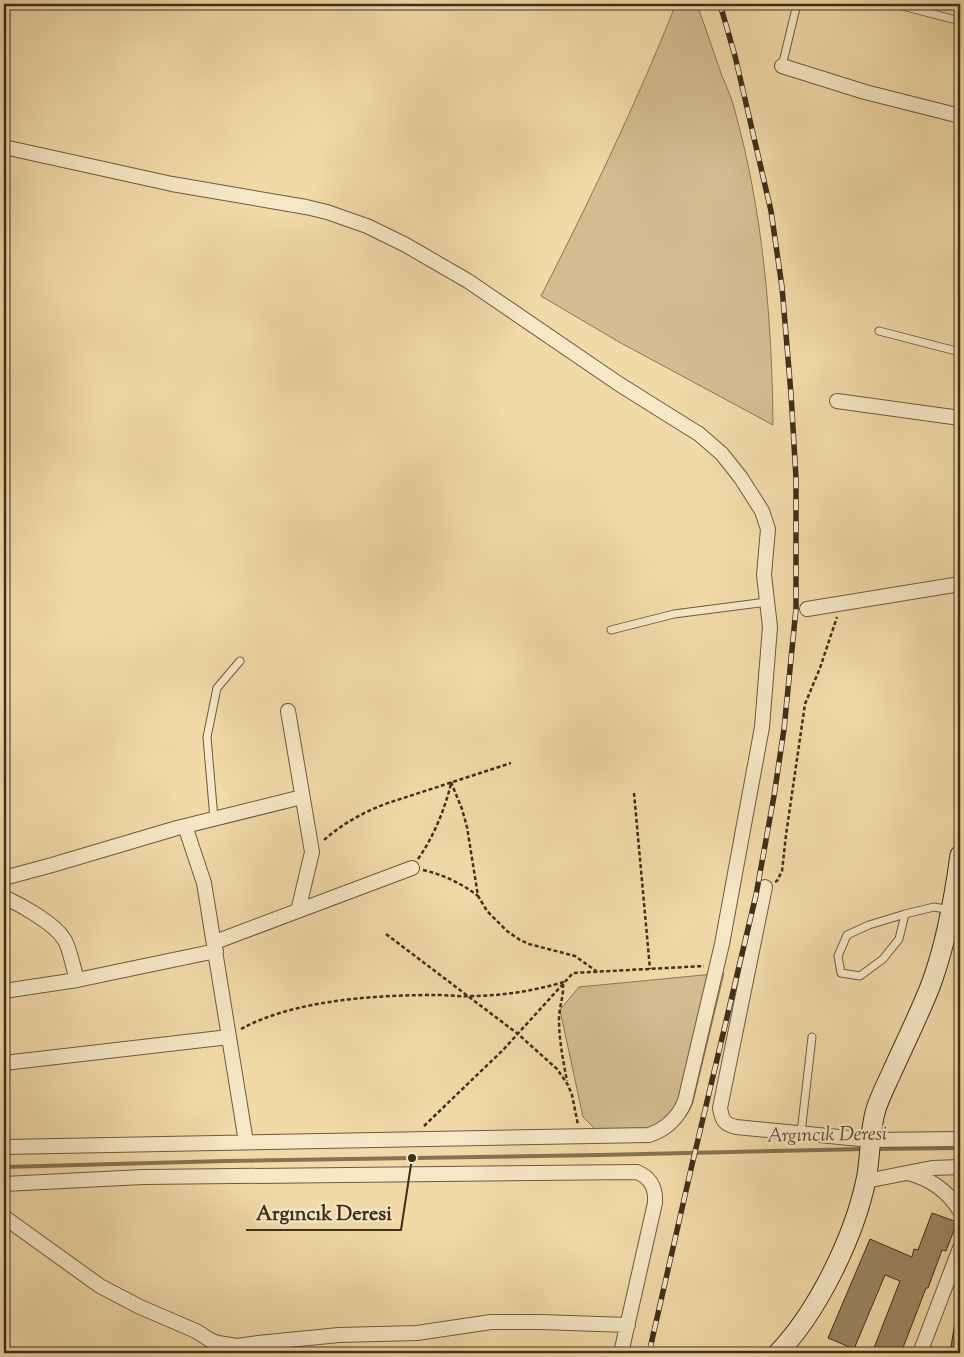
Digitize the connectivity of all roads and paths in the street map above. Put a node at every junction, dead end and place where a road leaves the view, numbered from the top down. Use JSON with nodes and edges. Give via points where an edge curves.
{"nodes":[{"id":1,"x":797,"y":4,"type":"edge"},
{"id":2,"x":895,"y":4,"type":"edge"},
{"id":3,"x":960,"y":21,"type":"edge"},
{"id":4,"x":782,"y":66,"type":"joint"},
{"id":5,"x":960,"y":116,"type":"edge"},
{"id":6,"x":4,"y":147,"type":"edge"},
{"id":7,"x":879,"y":331,"type":"dead end"},
{"id":8,"x":960,"y":352,"type":"edge"},
{"id":9,"x":838,"y":402,"type":"dead end"},
{"id":10,"x":960,"y":418,"type":"edge"},
{"id":11,"x":960,"y":584,"type":"edge"},
{"id":12,"x":767,"y":602,"type":"junction"},
{"id":13,"x":841,"y":604,"type":"junction"},
{"id":14,"x":807,"y":609,"type":"dead end"},
{"id":15,"x":611,"y":630,"type":"dead end"},
{"id":16,"x":240,"y":661,"type":"dead end"},
{"id":17,"x":288,"y":711,"type":"dead end"},
{"id":18,"x":511,"y":762,"type":"dead end"},
{"id":19,"x":451,"y":782,"type":"junction"},
{"id":20,"x":634,"y":793,"type":"dead end"},
{"id":21,"x":302,"y":797,"type":"junction"},
{"id":22,"x":214,"y":819,"type":"junction"},
{"id":23,"x":185,"y":826,"type":"junction"},
{"id":24,"x":312,"y":852,"type":"junction"},
{"id":25,"x":960,"y":855,"type":"edge"},
{"id":26,"x":412,"y":868,"type":"junction"},
{"id":27,"x":4,"y":878,"type":"edge"},
{"id":28,"x":765,"y":887,"type":"joint"},
{"id":29,"x":478,"y":896,"type":"junction"},
{"id":30,"x":4,"y":897,"type":"edge"},
{"id":31,"x":951,"y":910,"type":"junction"},
{"id":32,"x":298,"y":911,"type":"junction"},
{"id":33,"x":905,"y":914,"type":"junction"},
{"id":34,"x":386,"y":934,"type":"dead end"},
{"id":35,"x":215,"y":947,"type":"junction"},
{"id":36,"x":718,"y":965,"type":"junction"},
{"id":37,"x":650,"y":969,"type":"junction"},
{"id":38,"x":597,"y":972,"type":"junction"},
{"id":39,"x":77,"y":980,"type":"junction"},
{"id":40,"x":564,"y":982,"type":"junction"},
{"id":41,"x":4,"y":991,"type":"edge"},
{"id":42,"x":469,"y":996,"type":"junction"},
{"id":43,"x":518,"y":1034,"type":"junction"},
{"id":44,"x":229,"y":1036,"type":"junction"},
{"id":45,"x":812,"y":1037,"type":"dead end"},
{"id":46,"x":4,"y":1063,"type":"edge"},
{"id":47,"x":568,"y":1085,"type":"junction"},
{"id":48,"x":801,"y":1133,"type":"junction"},
{"id":49,"x":580,"y":1137,"type":"junction"},
{"id":50,"x":960,"y":1138,"type":"edge"},
{"id":51,"x":409,"y":1140,"type":"junction"},
{"id":52,"x":246,"y":1142,"type":"junction"},
{"id":53,"x":870,"y":1142,"type":"junction"},
{"id":54,"x":4,"y":1147,"type":"edge"},
{"id":55,"x":960,"y":1167,"type":"edge"},
{"id":56,"x":907,"y":1173,"type":"junction"},
{"id":57,"x":867,"y":1175,"type":"junction"},
{"id":58,"x":4,"y":1184,"type":"edge"},
{"id":59,"x":960,"y":1211,"type":"edge"},
{"id":60,"x":4,"y":1217,"type":"edge"},
{"id":61,"x":960,"y":1249,"type":"edge"},
{"id":62,"x":628,"y":1325,"type":"junction"},
{"id":63,"x":621,"y":1353,"type":"edge"},
{"id":64,"x":778,"y":1353,"type":"edge"},
{"id":65,"x":920,"y":1353,"type":"edge"}],
"edges":[{"from":1,"to":4,"type":"lane"},
{"from":2,"to":3,"type":"lane"},
{"from":4,"to":5,"type":"street","via":[[865,92]]},
{"from":6,"to":12,"type":"street","via":[[172,184],[327,212],[379,232],[440,264],[699,434],[722,454],[742,478],[766,520],[764,575]]},
{"from":7,"to":8,"type":"lane"},
{"from":9,"to":10,"type":"street"},
{"from":11,"to":13,"type":"street"},
{"from":12,"to":15,"type":"lane","via":[[674,614]]},
{"from":12,"to":36,"type":"street","via":[[770,628],[762,726]]},
{"from":13,"to":14,"type":"street"},
{"from":13,"to":28,"type":"path","via":[[805,704],[782,871],[777,881]]},
{"from":16,"to":22,"type":"lane","via":[[217,688],[207,736]]},
{"from":17,"to":21,"type":"street"},
{"from":18,"to":19,"type":"path"},
{"from":19,"to":24,"type":"path","via":[[369,810],[339,828]]},
{"from":19,"to":26,"type":"path","via":[[434,832]]},
{"from":19,"to":29,"type":"path","via":[[467,827]]},
{"from":20,"to":37,"type":"path"},
{"from":21,"to":22,"type":"street"},
{"from":21,"to":24,"type":"street"},
{"from":22,"to":23,"type":"street"},
{"from":23,"to":27,"type":"street"},
{"from":23,"to":35,"type":"street","via":[[204,883]]},
{"from":24,"to":32,"type":"street"},
{"from":25,"to":31,"type":"street"},
{"from":26,"to":29,"type":"path","via":[[447,877]]},
{"from":26,"to":32,"type":"street"},
{"from":28,"to":48,"type":"street","via":[[720,1108],[727,1124]]},
{"from":29,"to":38,"type":"path","via":[[487,911],[520,940],[575,956]]},
{"from":30,"to":39,"type":"street","via":[[34,913],[65,939]]},
{"from":31,"to":33,"type":"lane","via":[[934,907]]},
{"from":31,"to":53,"type":"street","via":[[930,987],[877,1108]]},
{"from":32,"to":35,"type":"street"},
{"from":33,"to":33,"type":"lane","via":[[847,935],[838,956],[841,973],[860,976],[883,959],[899,939]]},
{"from":34,"to":42,"type":"path"},
{"from":35,"to":39,"type":"street"},
{"from":35,"to":44,"type":"street"},
{"from":36,"to":37,"type":"path"},
{"from":36,"to":49,"type":"street","via":[[686,1101],[678,1116],[665,1128],[649,1135]]},
{"from":37,"to":38,"type":"path"},
{"from":38,"to":40,"type":"path","via":[[573,973]]},
{"from":39,"to":41,"type":"street"},
{"from":40,"to":42,"type":"path","via":[[513,994]]},
{"from":40,"to":43,"type":"path"},
{"from":40,"to":47,"type":"path","via":[[559,1016]]},
{"from":42,"to":43,"type":"path"},
{"from":42,"to":44,"type":"path","via":[[379,997],[325,1003],[271,1016]]},
{"from":43,"to":47,"type":"path","via":[[557,1069]]},
{"from":43,"to":51,"type":"path"},
{"from":44,"to":46,"type":"street"},
{"from":44,"to":52,"type":"street"},
{"from":45,"to":48,"type":"lane"},
{"from":47,"to":49,"type":"path"},
{"from":48,"to":53,"type":"street"},
{"from":49,"to":51,"type":"street"},
{"from":50,"to":53,"type":"street"},
{"from":51,"to":52,"type":"street"},
{"from":52,"to":54,"type":"street"},
{"from":53,"to":57,"type":"street"},
{"from":55,"to":56,"type":"street"},
{"from":56,"to":57,"type":"street"},
{"from":56,"to":59,"type":"street","via":[[938,1186]]},
{"from":57,"to":64,"type":"street","via":[[844,1247],[804,1321]]},
{"from":58,"to":62,"type":"street","via":[[144,1177],[638,1172],[651,1182],[656,1198]]},
{"from":60,"to":62,"type":"street","via":[[100,1286],[210,1340],[227,1345],[248,1346],[339,1334],[417,1333],[491,1322]]},
{"from":61,"to":65,"type":"street"},
{"from":62,"to":63,"type":"street"}]}
